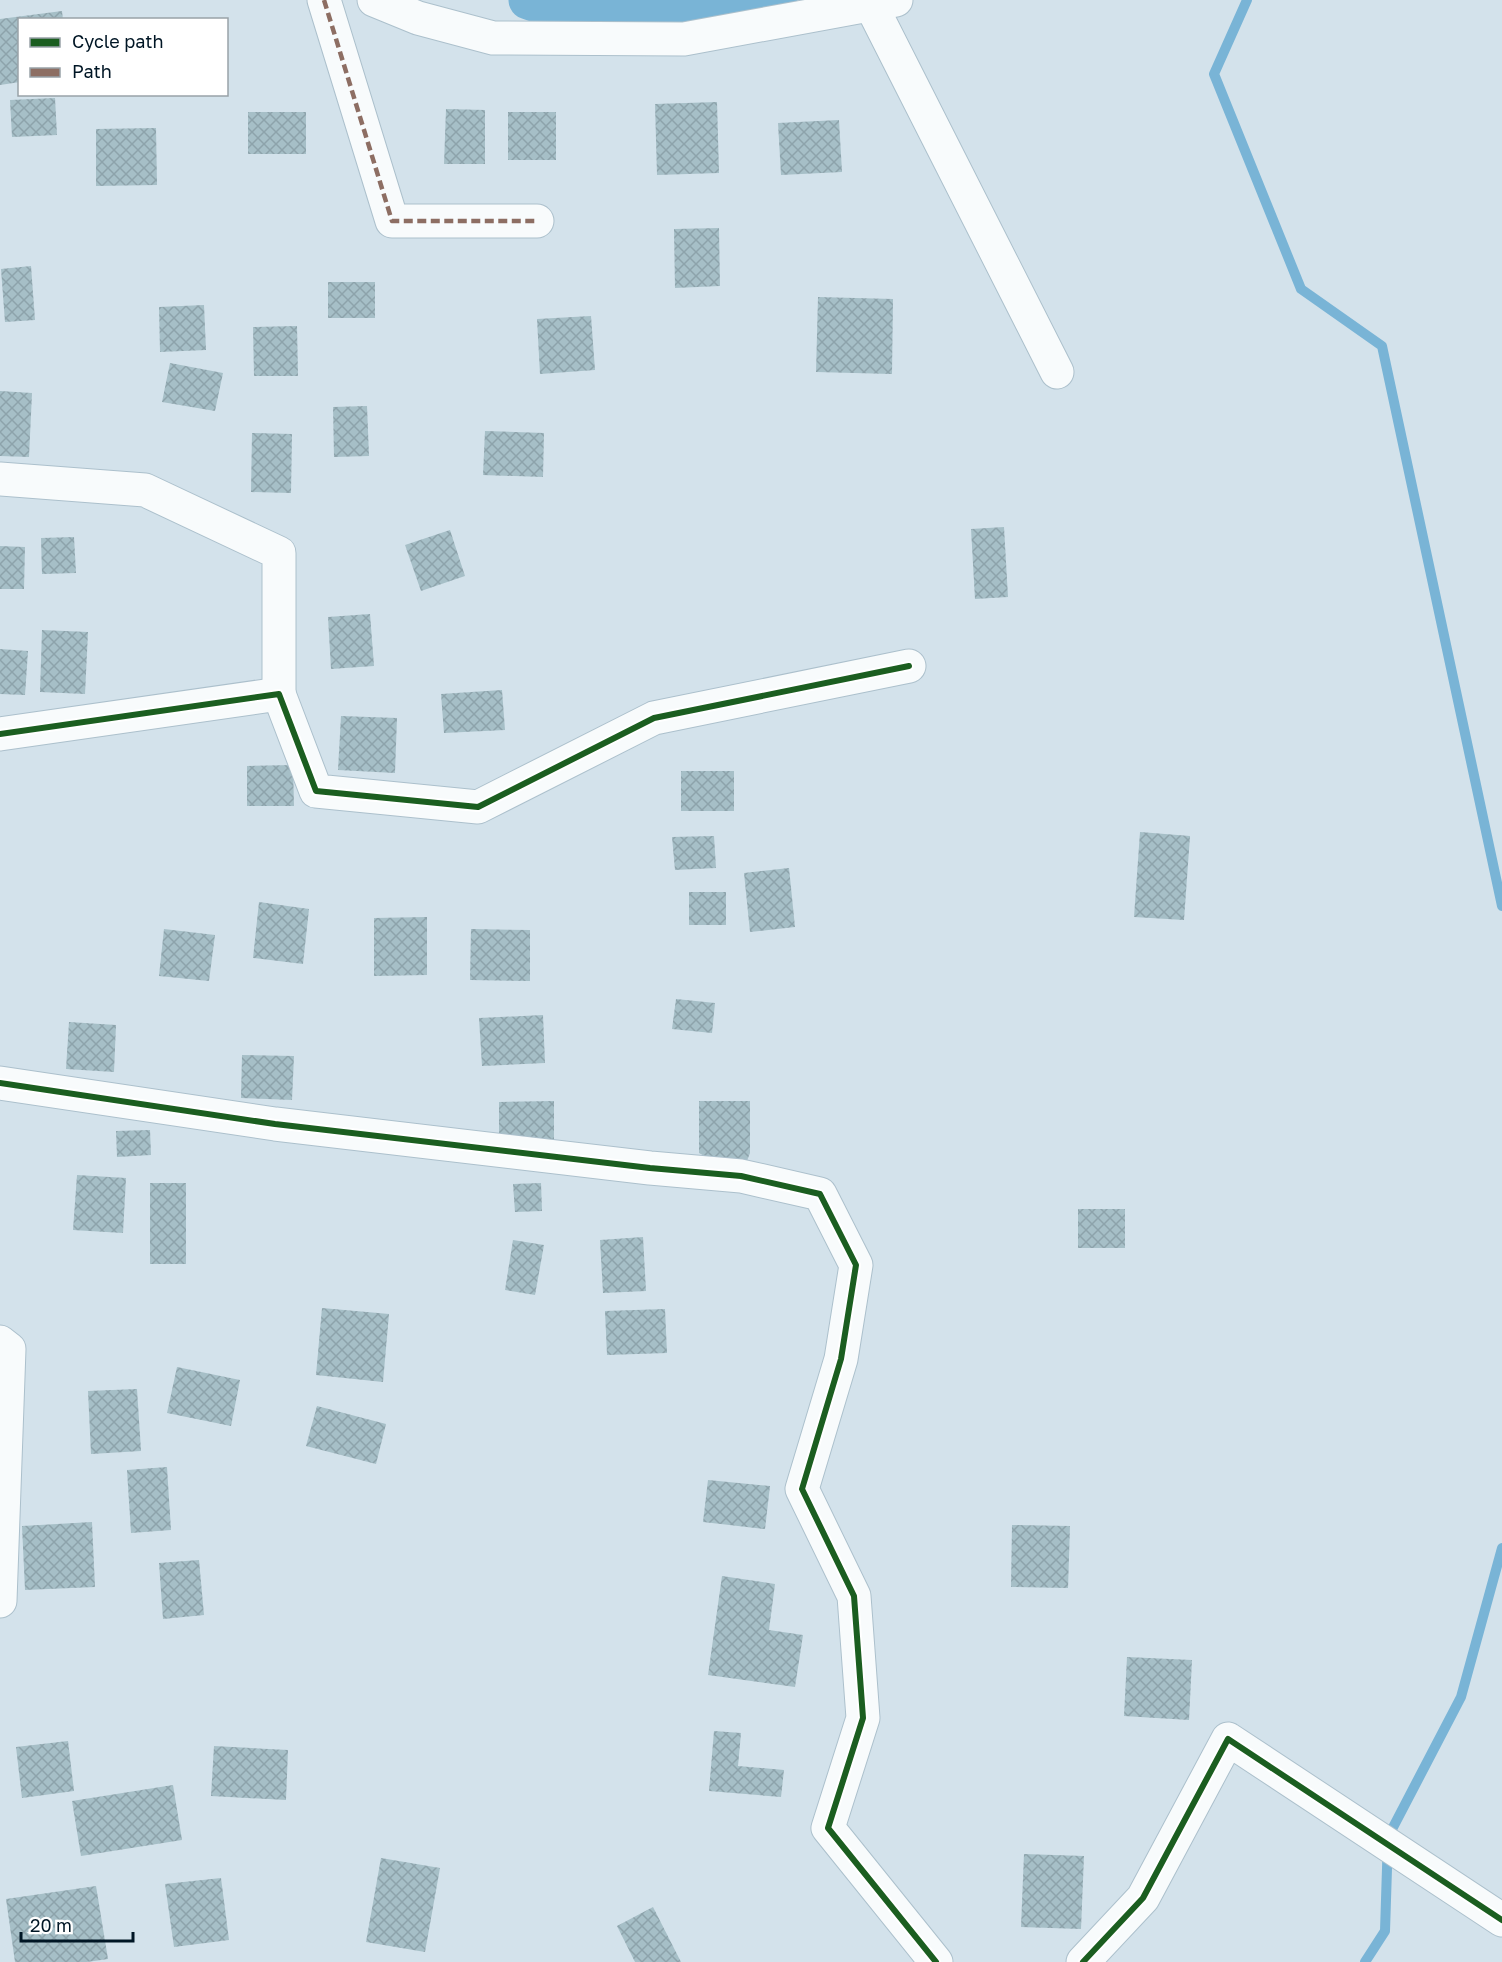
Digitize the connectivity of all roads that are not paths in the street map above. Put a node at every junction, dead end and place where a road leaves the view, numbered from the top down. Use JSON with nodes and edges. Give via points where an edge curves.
{"nodes":[{"id":1,"x":324,"y":0,"type":"edge"},
{"id":2,"x":374,"y":0,"type":"edge"},
{"id":3,"x":884,"y":2,"type":"edge"},
{"id":4,"x":537,"y":220,"type":"dead end"},
{"id":5,"x":1057,"y":372,"type":"dead end"},
{"id":6,"x":0,"y":479,"type":"edge"},
{"id":7,"x":909,"y":666,"type":"dead end"},
{"id":8,"x":279,"y":694,"type":"junction"},
{"id":9,"x":0,"y":734,"type":"edge"},
{"id":10,"x":0,"y":1083,"type":"edge"},
{"id":11,"x":0,"y":1342,"type":"edge"},
{"id":12,"x":0,"y":1601,"type":"edge"},
{"id":13,"x":1502,"y":1920,"type":"edge"},
{"id":14,"x":936,"y":1962,"type":"edge"},
{"id":15,"x":1083,"y":1962,"type":"edge"}],
"edges":[{"from":1,"to":4,"type":"street","via":[[392,221]]},
{"from":2,"to":3,"type":"street","via":[[418,18],[493,38],[684,39]]},
{"from":3,"to":5,"type":"street"},
{"from":6,"to":8,"type":"street","via":[[145,490],[279,553]]},
{"from":7,"to":8,"type":"street","via":[[654,718],[478,807],[316,791]]},
{"from":8,"to":9,"type":"street"},
{"from":10,"to":14,"type":"street","via":[[275,1124],[741,1176],[820,1194],[856,1265],[841,1359],[802,1489],[854,1596],[863,1718],[828,1828]]},
{"from":11,"to":12,"type":"street","via":[[9,1349]]},
{"from":13,"to":15,"type":"street","via":[[1228,1739],[1143,1898]]}]}
